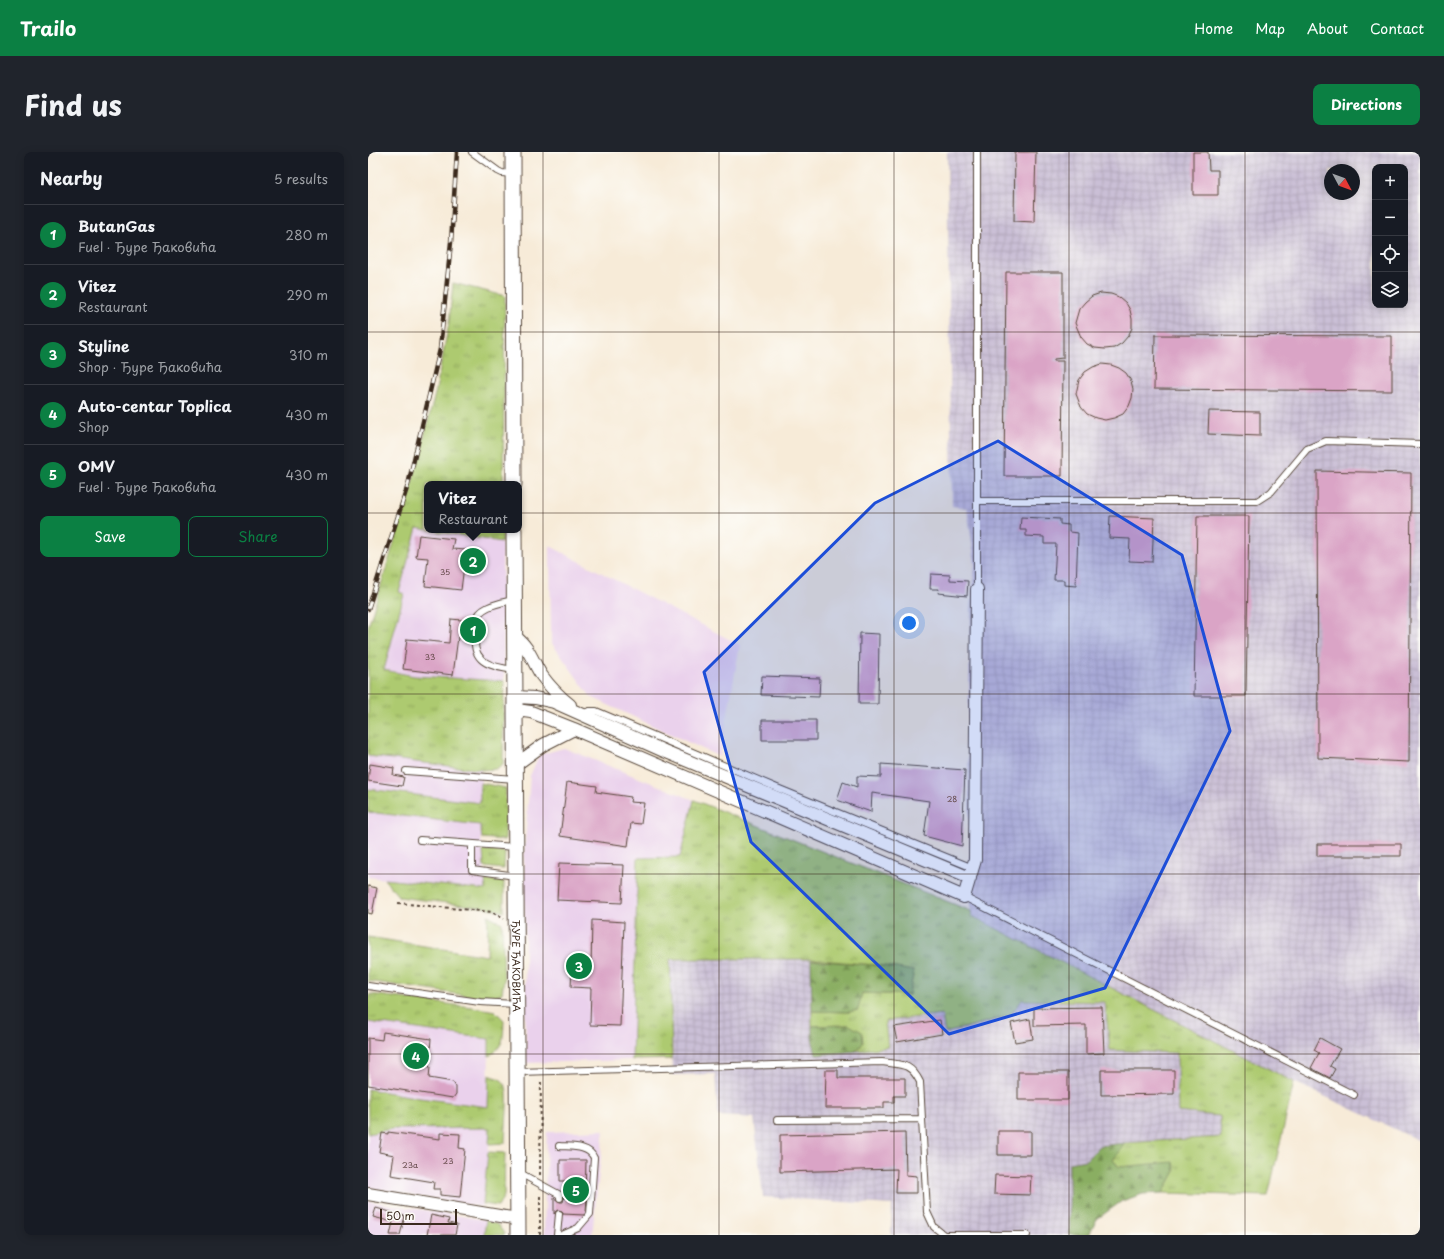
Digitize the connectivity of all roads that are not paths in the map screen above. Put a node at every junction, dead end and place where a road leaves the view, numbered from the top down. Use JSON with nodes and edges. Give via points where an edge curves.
{"nodes":[{"id":1,"x":472,"y":152,"type":"edge"},
{"id":2,"x":513,"y":152,"type":"edge"},
{"id":3,"x":977,"y":152,"type":"edge"},
{"id":4,"x":513,"y":174,"type":"junction"},
{"id":5,"x":1420,"y":444,"type":"edge"},
{"id":6,"x":514,"y":481,"type":"edge"},
{"id":7,"x":977,"y":501,"type":"junction"},
{"id":8,"x":514,"y":533,"type":"edge"},
{"id":9,"x":978,"y":588,"type":"joint"},
{"id":10,"x":515,"y":599,"type":"junction"},
{"id":11,"x":476,"y":621,"type":"dead end"},
{"id":12,"x":515,"y":637,"type":"junction"},
{"id":13,"x":474,"y":639,"type":"dead end"},
{"id":14,"x":515,"y":670,"type":"junction"},
{"id":15,"x":516,"y":704,"type":"junction"},
{"id":16,"x":580,"y":713,"type":"junction"},
{"id":17,"x":574,"y":729,"type":"junction"},
{"id":18,"x":406,"y":771,"type":"dead end"},
{"id":19,"x":516,"y":773,"type":"junction"},
{"id":20,"x":420,"y":840,"type":"dead end"},
{"id":21,"x":472,"y":844,"type":"junction"},
{"id":22,"x":516,"y":847,"type":"junction"},
{"id":23,"x":971,"y":873,"type":"junction"},
{"id":24,"x":516,"y":876,"type":"junction"},
{"id":25,"x":964,"y":896,"type":"junction"},
{"id":26,"x":368,"y":986,"type":"edge"},
{"id":27,"x":516,"y":1004,"type":"junction"},
{"id":28,"x":517,"y":1072,"type":"junction"},
{"id":29,"x":1354,"y":1095,"type":"dead end"},
{"id":30,"x":922,"y":1119,"type":"junction"},
{"id":31,"x":777,"y":1120,"type":"dead end"},
{"id":32,"x":559,"y":1146,"type":"dead end"},
{"id":33,"x":518,"y":1172,"type":"junction"},
{"id":34,"x":368,"y":1194,"type":"edge"},
{"id":35,"x":560,"y":1198,"type":"dead end"},
{"id":36,"x":559,"y":1214,"type":"dead end"},
{"id":37,"x":518,"y":1219,"type":"junction"},
{"id":38,"x":518,"y":1235,"type":"edge"},
{"id":39,"x":557,"y":1235,"type":"edge"},
{"id":40,"x":562,"y":1235,"type":"edge"},
{"id":41,"x":1027,"y":1235,"type":"edge"}],
"edges":[{"from":1,"to":4,"type":"lane","via":[[498,171]]},
{"from":2,"to":4,"type":"street"},
{"from":3,"to":7,"type":"lane"},
{"from":4,"to":6,"type":"street"},
{"from":5,"to":7,"type":"lane","via":[[1326,441],[1307,449],[1271,492],[1257,501]]},
{"from":7,"to":9,"type":"lane"},
{"from":8,"to":10,"type":"street","name":"ЂУРЕ ЂАКОВИЋА"},
{"from":9,"to":23,"type":"street","via":[[975,860]]},
{"from":10,"to":11,"type":"lane","via":[[487,608]]},
{"from":10,"to":12,"type":"street","name":"ЂУРЕ ЂАКОВИЋА"},
{"from":12,"to":14,"type":"street","name":"ЂУРЕ ЂАКОВИЋА"},
{"from":12,"to":16,"type":"street","via":[[520,640],[542,675],[560,696]]},
{"from":13,"to":14,"type":"lane","via":[[474,647],[484,662],[498,668]]},
{"from":14,"to":15,"type":"street","name":"ЂУРЕ ЂАКОВИЋА"},
{"from":15,"to":16,"type":"street","via":[[535,698],[554,702]]},
{"from":15,"to":17,"type":"street"},
{"from":15,"to":19,"type":"street","name":"ЂУРЕ ЂАКОВИЋА"},
{"from":16,"to":23,"type":"street","via":[[672,754]]},
{"from":17,"to":19,"type":"street","via":[[543,745],[518,763]]},
{"from":17,"to":25,"type":"street"},
{"from":18,"to":19,"type":"lane"},
{"from":19,"to":22,"type":"street","name":"ЂУРЕ ЂАКОВИЋА"},
{"from":20,"to":21,"type":"lane"},
{"from":21,"to":22,"type":"lane"},
{"from":21,"to":24,"type":"lane","via":[[472,870]]},
{"from":22,"to":24,"type":"street","name":"ЂУРЕ ЂАКОВИЋА"},
{"from":23,"to":25,"type":"street"},
{"from":24,"to":27,"type":"street","name":"ЂУРЕ ЂАКОВИЋА"},
{"from":25,"to":29,"type":"lane"},
{"from":26,"to":27,"type":"lane","via":[[480,1002]]},
{"from":27,"to":28,"type":"street","name":"ЂУРЕ ЂАКОВИЋА"},
{"from":28,"to":30,"type":"lane","via":[[888,1063],[906,1065],[915,1072],[920,1082]]},
{"from":28,"to":33,"type":"street","name":"ЂУРЕ ЂАКОВИЋА"},
{"from":30,"to":31,"type":"lane"},
{"from":30,"to":41,"type":"lane","via":[[927,1212],[934,1227],[944,1235]]},
{"from":32,"to":40,"type":"lane","via":[[585,1148],[594,1158],[590,1214],[578,1228]]},
{"from":33,"to":35,"type":"lane","via":[[560,1195]]},
{"from":33,"to":37,"type":"street","name":"ЂУРЕ ЂАКОВИЋА"},
{"from":34,"to":37,"type":"street"},
{"from":36,"to":39,"type":"lane"},
{"from":37,"to":38,"type":"street","name":"ЂУРЕ ЂАКОВИЋА"}]}
